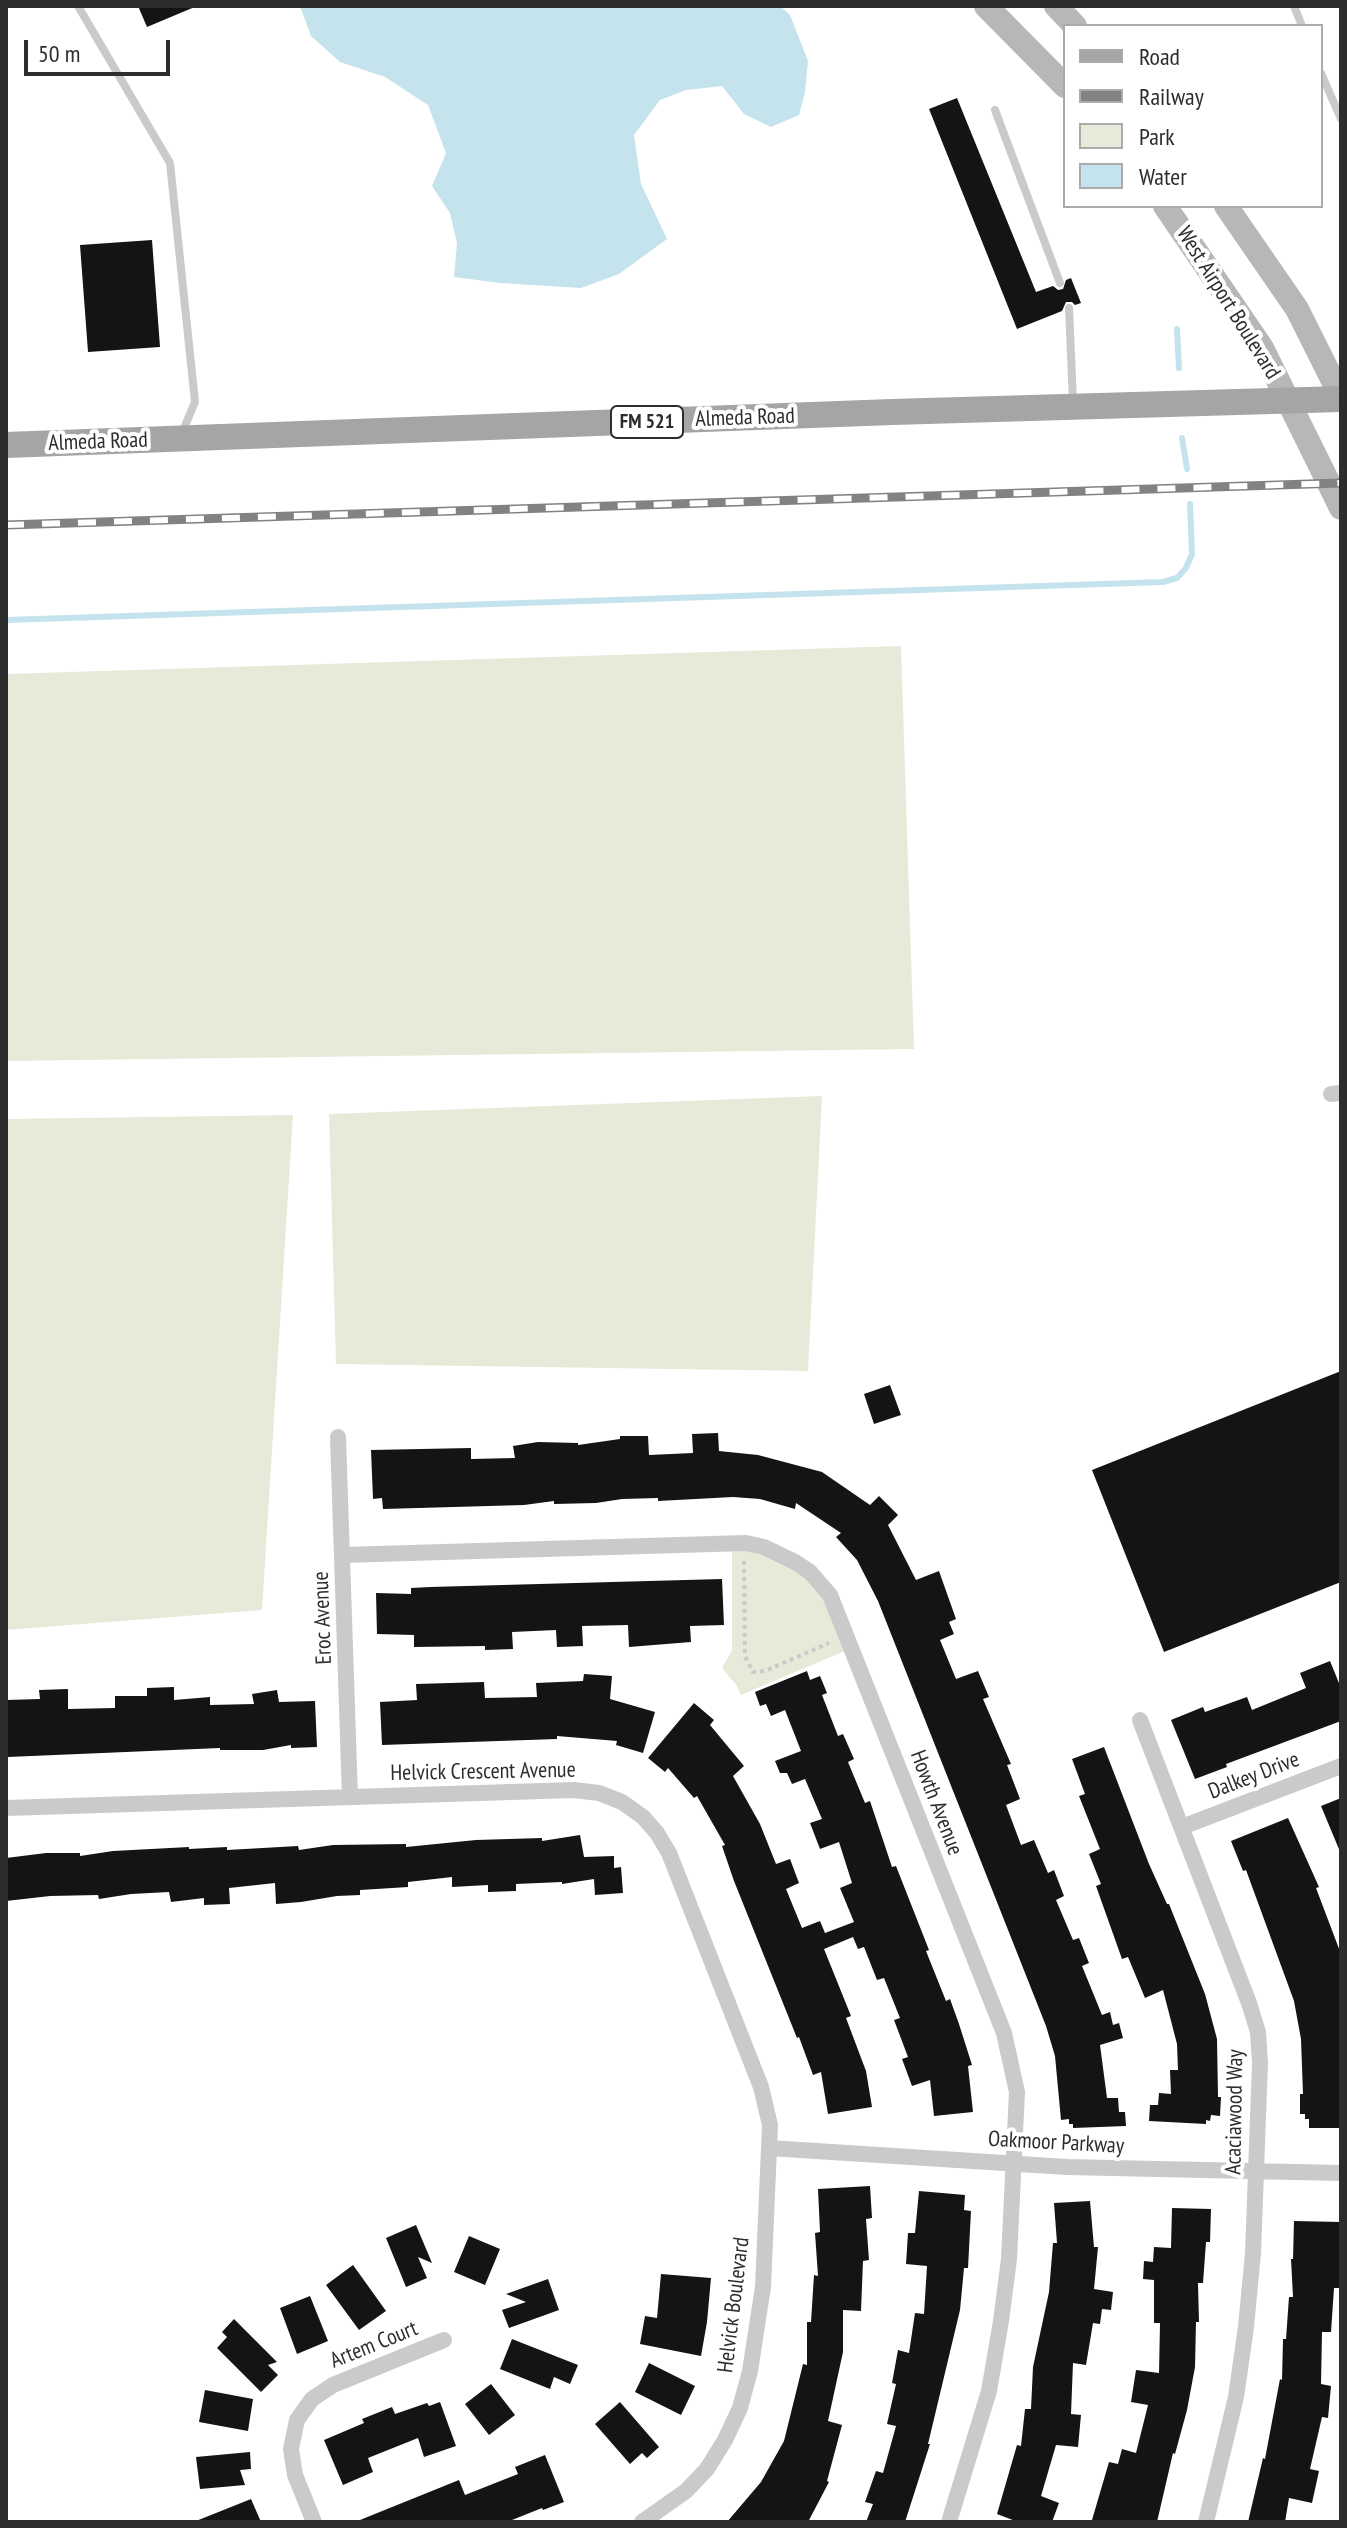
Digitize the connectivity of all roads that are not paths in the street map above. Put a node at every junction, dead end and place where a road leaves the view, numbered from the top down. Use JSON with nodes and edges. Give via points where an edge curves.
{"nodes":[{"id":1,"x":78,"y":6,"type":"edge"},
{"id":2,"x":986,"y":6,"type":"edge"},
{"id":3,"x":1056,"y":6,"type":"edge"},
{"id":4,"x":1073,"y":24,"type":"edge"},
{"id":5,"x":1323,"y":78,"type":"edge"},
{"id":6,"x":1063,"y":84,"type":"edge"},
{"id":7,"x":995,"y":110,"type":"dead end"},
{"id":8,"x":1341,"y":119,"type":"edge"},
{"id":9,"x":1166,"y":208,"type":"edge"},
{"id":10,"x":1227,"y":208,"type":"edge"},
{"id":11,"x":1060,"y":283,"type":"dead end"},
{"id":12,"x":1069,"y":308,"type":"dead end"},
{"id":13,"x":1341,"y":398,"type":"edge"},
{"id":14,"x":1288,"y":402,"type":"junction"},
{"id":15,"x":1073,"y":407,"type":"junction"},
{"id":16,"x":179,"y":440,"type":"junction"},
{"id":17,"x":6,"y":445,"type":"edge"},
{"id":18,"x":1341,"y":508,"type":"edge"},
{"id":19,"x":338,"y":1437,"type":"dead end"},
{"id":20,"x":343,"y":1555,"type":"junction"},
{"id":21,"x":1140,"y":1720,"type":"dead end"},
{"id":22,"x":1341,"y":1766,"type":"edge"},
{"id":23,"x":350,"y":1797,"type":"junction"},
{"id":24,"x":6,"y":1808,"type":"edge"},
{"id":25,"x":1182,"y":1827,"type":"junction"},
{"id":26,"x":769,"y":2148,"type":"junction"},
{"id":27,"x":1014,"y":2164,"type":"junction"},
{"id":28,"x":1257,"y":2172,"type":"junction"},
{"id":29,"x":1341,"y":2173,"type":"edge"},
{"id":30,"x":444,"y":2340,"type":"dead end"},
{"id":31,"x":314,"y":2522,"type":"edge"},
{"id":32,"x":642,"y":2522,"type":"edge"},
{"id":33,"x":949,"y":2522,"type":"edge"},
{"id":34,"x":1206,"y":2522,"type":"edge"}],
"edges":[{"from":1,"to":16,"type":"lane","via":[[170,163],[195,402]]},
{"from":2,"to":6,"type":"main road"},
{"from":3,"to":4,"type":"main road"},
{"from":5,"to":8,"type":"lane"},
{"from":7,"to":11,"type":"lane"},
{"from":9,"to":14,"type":"main road","name":"West Airport Boulevard","via":[[1262,348]]},
{"from":10,"to":13,"type":"main road","via":[[1297,309]]},
{"from":12,"to":15,"type":"lane"},
{"from":13,"to":14,"type":"main road","name":"Almeda Road","number":"FM 521"},
{"from":14,"to":15,"type":"main road","name":"Almeda Road","number":"FM 521"},
{"from":14,"to":18,"type":"main road","name":"West Airport Boulevard"},
{"from":15,"to":16,"type":"main road","name":"Almeda Road","number":"FM 521"},
{"from":16,"to":17,"type":"main road","name":"Almeda Road","number":"FM 521"},
{"from":19,"to":20,"type":"street","name":"Eroc Avenue"},
{"from":20,"to":23,"type":"street","name":"Eroc Avenue"},
{"from":20,"to":27,"type":"street","name":"Howth Avenue","via":[[746,1543],[781,1554],[810,1572],[837,1611],[1004,2033],[1017,2092]]},
{"from":21,"to":25,"type":"street","name":"Acaciawood Way"},
{"from":22,"to":25,"type":"street","name":"Dalkey Drive"},
{"from":23,"to":24,"type":"street","name":"Helvick Crescent Avenue"},
{"from":23,"to":26,"type":"street","name":"Helvick Crescent Avenue","via":[[574,1790],[599,1793],[643,1817],[669,1853],[761,2087],[768,2106]]},
{"from":25,"to":28,"type":"street","name":"Acaciawood Way","via":[[1258,2032]]},
{"from":26,"to":27,"type":"street","name":"Oakmoor Parkway"},
{"from":26,"to":32,"type":"street","name":"Helvick Boulevard","via":[[763,2287],[740,2408],[707,2469]]},
{"from":27,"to":28,"type":"street","name":"Oakmoor Parkway"},
{"from":27,"to":33,"type":"street","name":"Howth Avenue","via":[[1009,2259],[989,2391]]},
{"from":28,"to":29,"type":"street","name":"Oakmoor Parkway"},
{"from":28,"to":34,"type":"street","name":"Acaciawood Way","via":[[1236,2397]]},
{"from":30,"to":31,"type":"street","name":"Artem Court","via":[[333,2385],[312,2399],[297,2420],[291,2449]]}]}
